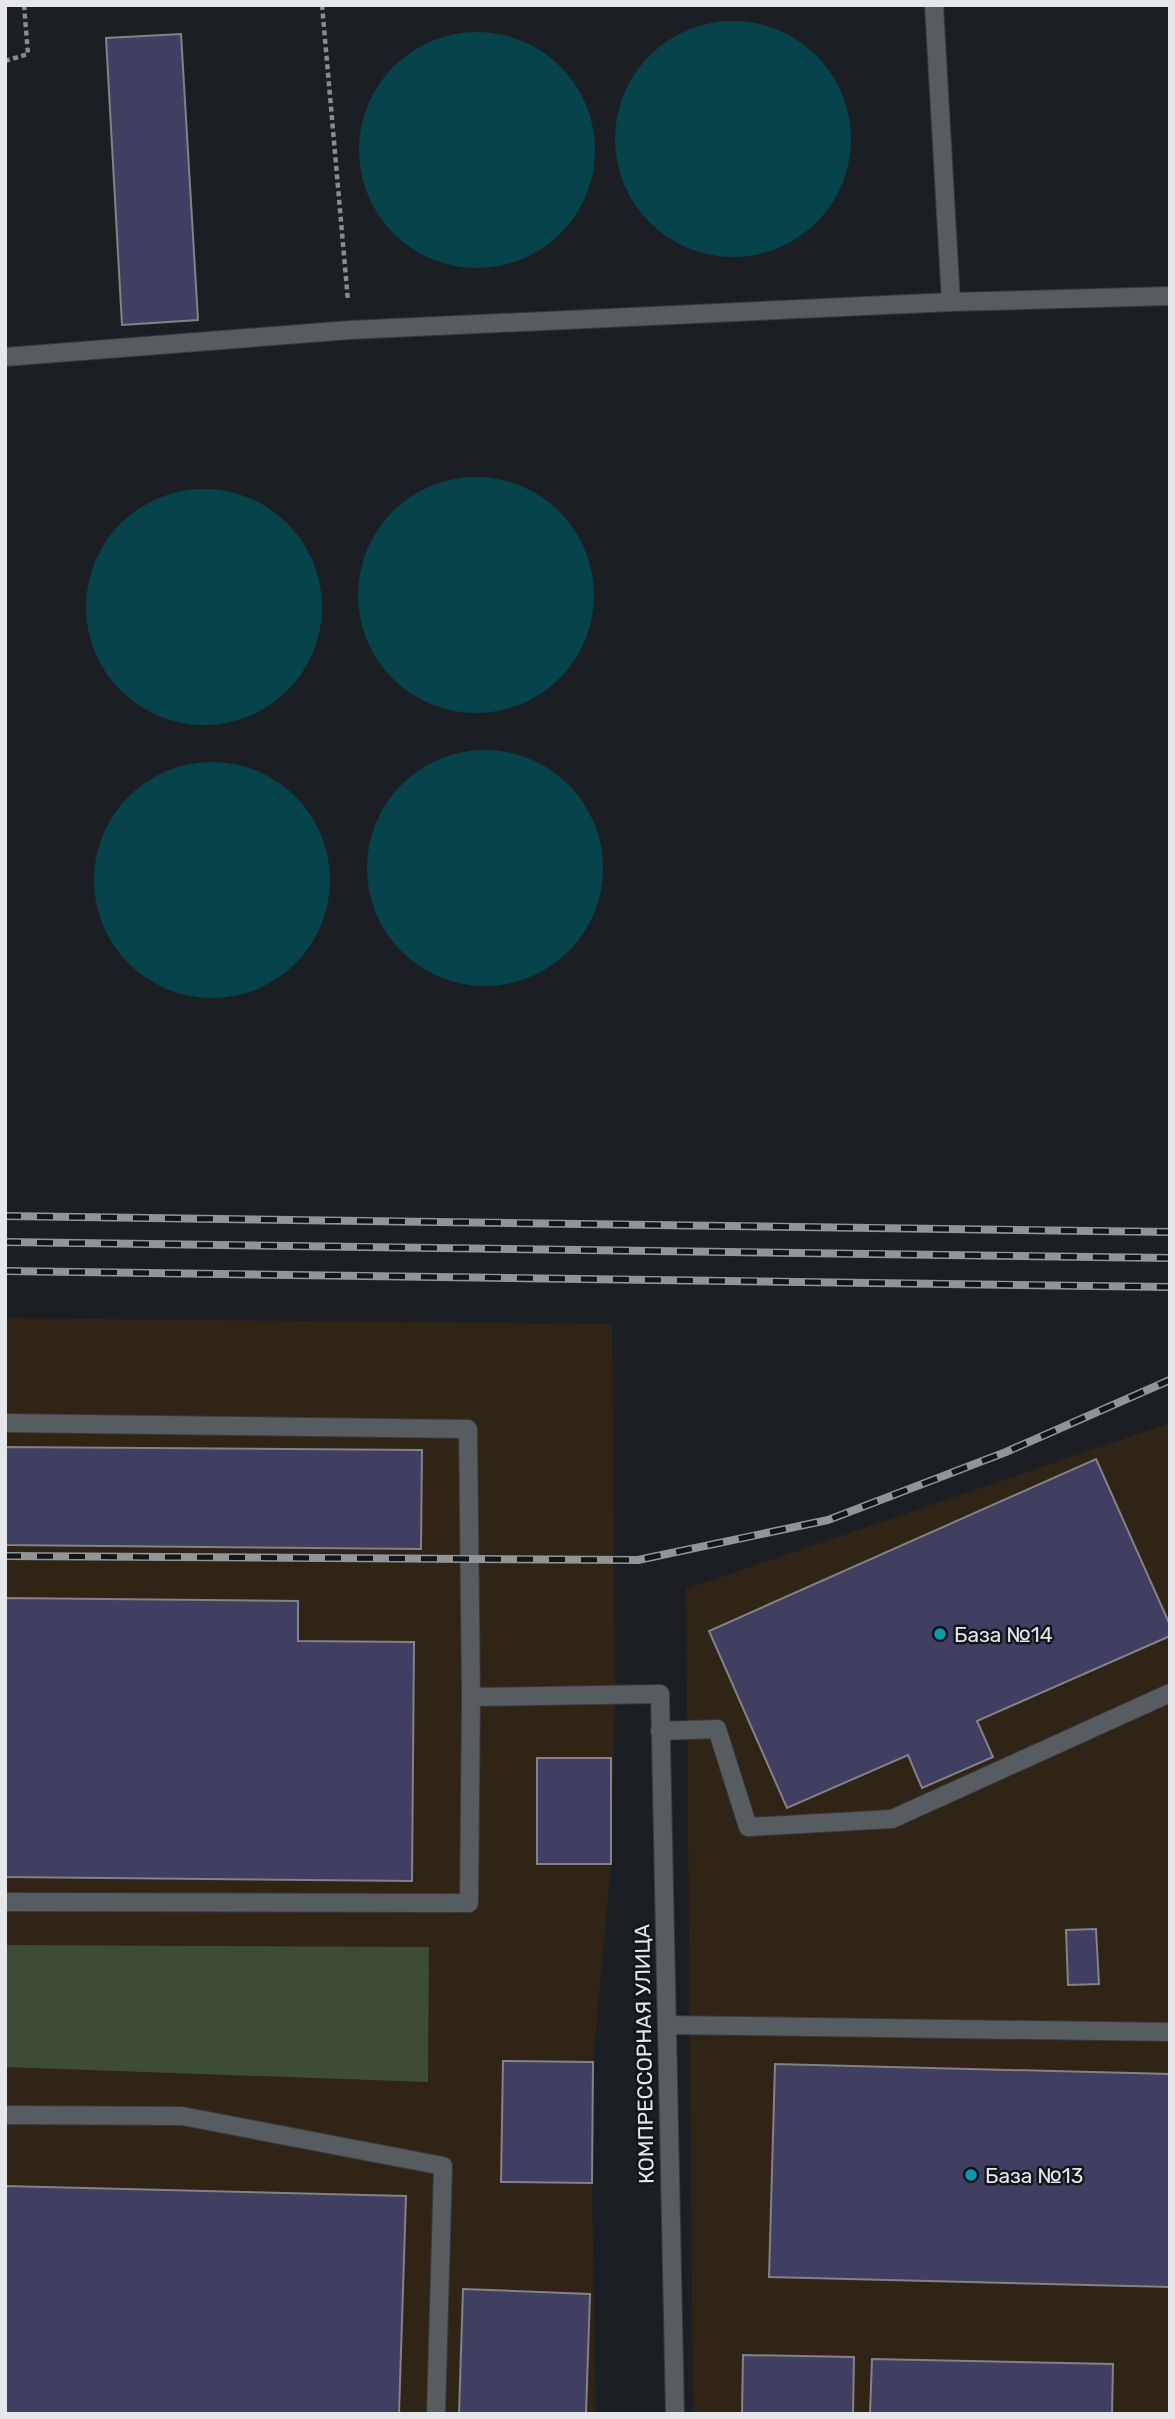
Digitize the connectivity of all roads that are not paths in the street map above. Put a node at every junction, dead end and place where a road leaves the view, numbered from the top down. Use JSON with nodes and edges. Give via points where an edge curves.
{"nodes":[{"id":1,"x":934,"y":5,"type":"edge"},
{"id":2,"x":1170,"y":296,"type":"edge"},
{"id":3,"x":951,"y":302,"type":"junction"},
{"id":4,"x":5,"y":356,"type":"edge"},
{"id":5,"x":5,"y":1423,"type":"edge"},
{"id":6,"x":1170,"y":1693,"type":"edge"},
{"id":7,"x":471,"y":1697,"type":"junction"},
{"id":8,"x":660,"y":1731,"type":"junction"},
{"id":9,"x":5,"y":1902,"type":"edge"},
{"id":10,"x":667,"y":2025,"type":"junction"},
{"id":11,"x":1170,"y":2032,"type":"edge"},
{"id":12,"x":5,"y":2115,"type":"edge"},
{"id":13,"x":436,"y":2414,"type":"edge"},
{"id":14,"x":675,"y":2414,"type":"edge"}],
"edges":[{"from":1,"to":3,"type":"street"},
{"from":2,"to":3,"type":"street"},
{"from":3,"to":4,"type":"street","via":[[350,330]]},
{"from":5,"to":7,"type":"street","via":[[468,1429]]},
{"from":6,"to":8,"type":"street","via":[[892,1819],[748,1827],[717,1729]]},
{"from":7,"to":8,"type":"street","name":"КОМПРЕССОРНАЯ УЛИЦА","via":[[660,1694]]},
{"from":7,"to":9,"type":"street","via":[[470,1903]]},
{"from":8,"to":10,"type":"street","name":"КОМПРЕССОРНАЯ УЛИЦА"},
{"from":10,"to":11,"type":"street"},
{"from":10,"to":14,"type":"street","name":"КОМПРЕССОРНАЯ УЛИЦА"},
{"from":12,"to":13,"type":"street","via":[[182,2116],[443,2166]]}]}
